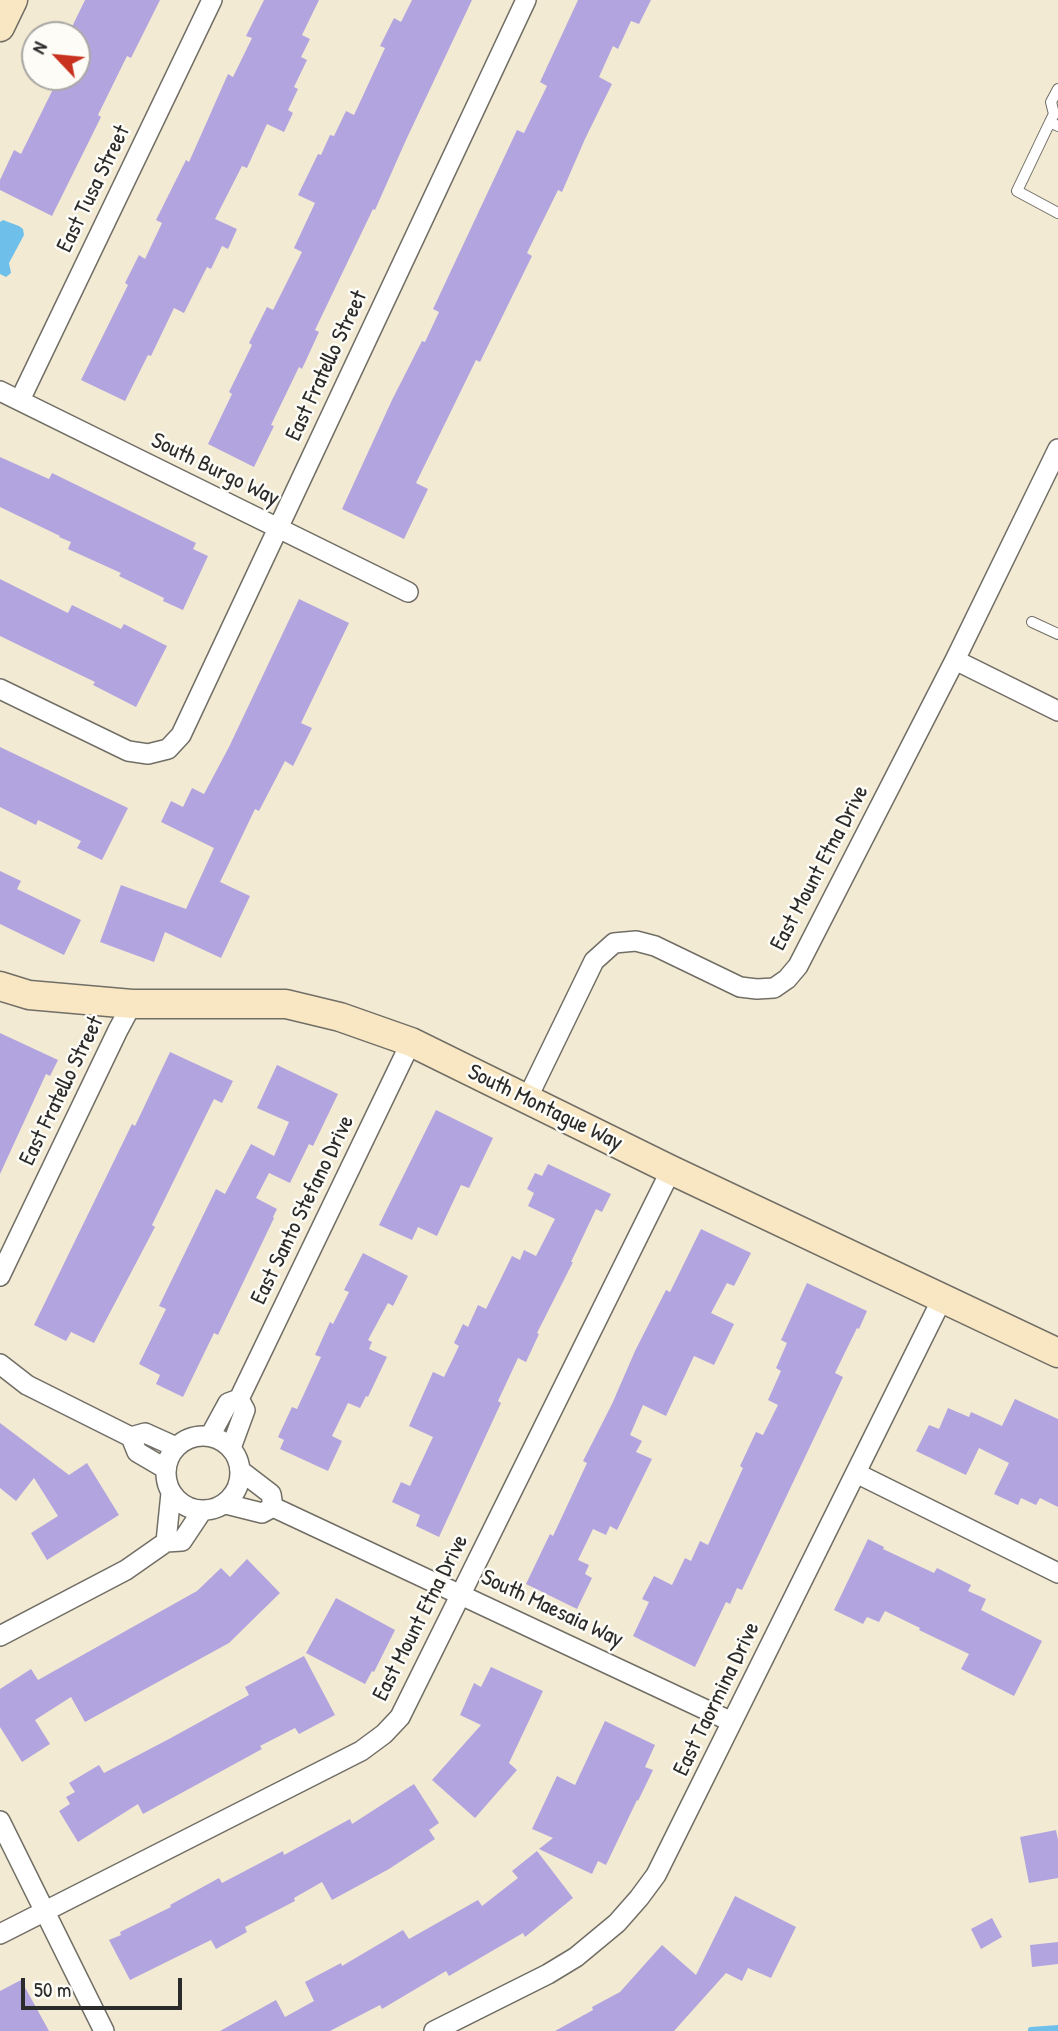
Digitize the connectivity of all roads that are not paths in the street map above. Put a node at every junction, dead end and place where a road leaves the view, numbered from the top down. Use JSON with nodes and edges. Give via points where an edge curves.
{"nodes":[{"id":1,"x":13,"y":0,"type":"edge"},
{"id":2,"x":212,"y":0,"type":"edge"},
{"id":3,"x":526,"y":0,"type":"edge"},
{"id":4,"x":0,"y":27,"type":"edge"},
{"id":5,"x":1058,"y":89,"type":"edge"},
{"id":6,"x":1055,"y":118,"type":"edge"},
{"id":7,"x":1058,"y":213,"type":"edge"},
{"id":8,"x":0,"y":391,"type":"edge"},
{"id":9,"x":20,"y":400,"type":"junction"},
{"id":10,"x":1058,"y":449,"type":"edge"},
{"id":11,"x":278,"y":528,"type":"junction"},
{"id":12,"x":408,"y":592,"type":"dead end"},
{"id":13,"x":1032,"y":622,"type":"dead end"},
{"id":14,"x":1058,"y":634,"type":"edge"},
{"id":15,"x":955,"y":660,"type":"junction"},
{"id":16,"x":0,"y":690,"type":"edge"},
{"id":17,"x":1058,"y":711,"type":"edge"},
{"id":18,"x":0,"y":986,"type":"edge"},
{"id":19,"x":132,"y":1004,"type":"junction"},
{"id":20,"x":411,"y":1042,"type":"junction"},
{"id":21,"x":527,"y":1099,"type":"junction"},
{"id":22,"x":671,"y":1170,"type":"junction"},
{"id":23,"x":0,"y":1276,"type":"edge"},
{"id":24,"x":943,"y":1297,"type":"junction"},
{"id":25,"x":1058,"y":1353,"type":"edge"},
{"id":26,"x":0,"y":1364,"type":"edge"},
{"id":27,"x":239,"y":1399,"type":"junction"},
{"id":28,"x":210,"y":1436,"type":"junction"},
{"id":29,"x":131,"y":1437,"type":"junction"},
{"id":30,"x":176,"y":1447,"type":"junction"},
{"id":31,"x":231,"y":1448,"type":"junction"},
{"id":32,"x":166,"y":1469,"type":"junction"},
{"id":33,"x":241,"y":1471,"type":"junction"},
{"id":34,"x":856,"y":1473,"type":"junction"},
{"id":35,"x":171,"y":1493,"type":"junction"},
{"id":36,"x":226,"y":1504,"type":"junction"},
{"id":37,"x":273,"y":1507,"type":"junction"},
{"id":38,"x":202,"y":1511,"type":"junction"},
{"id":39,"x":166,"y":1542,"type":"junction"},
{"id":40,"x":1058,"y":1573,"type":"edge"},
{"id":41,"x":461,"y":1594,"type":"junction"},
{"id":42,"x":0,"y":1636,"type":"edge"},
{"id":43,"x":732,"y":1722,"type":"junction"},
{"id":44,"x":0,"y":1821,"type":"edge"},
{"id":45,"x":45,"y":1911,"type":"junction"},
{"id":46,"x":0,"y":1934,"type":"edge"},
{"id":47,"x":104,"y":2031,"type":"edge"},
{"id":48,"x":435,"y":2031,"type":"edge"}],
"edges":[{"from":1,"to":4,"type":"street"},
{"from":2,"to":9,"type":"street","name":"East Tusa Street"},
{"from":3,"to":11,"type":"street","name":"East Fratello Street"},
{"from":5,"to":6,"type":"lane","via":[[1051,102]]},
{"from":6,"to":7,"type":"lane","via":[[1017,191]]},
{"from":8,"to":9,"type":"street","name":"South Burgo Way"},
{"from":9,"to":11,"type":"street","name":"South Burgo Way"},
{"from":10,"to":15,"type":"street","name":"East Mount Etna Drive"},
{"from":11,"to":12,"type":"street","name":"South Burgo Way"},
{"from":11,"to":16,"type":"street","name":"East Fratello Street","via":[[181,735],[168,749],[148,754],[128,751]]},
{"from":13,"to":14,"type":"lane"},
{"from":15,"to":17,"type":"street"},
{"from":15,"to":21,"type":"street","name":"East Mount Etna Drive","via":[[798,966],[787,979],[774,988],[740,987],[655,946],[636,941],[614,943],[594,961]]},
{"from":18,"to":19,"type":"street","name":"South Montague Way","via":[[29,995]]},
{"from":19,"to":20,"type":"street","name":"South Montague Way","via":[[286,1004]]},
{"from":19,"to":23,"type":"street","name":"East Fratello Street"},
{"from":20,"to":21,"type":"street","name":"South Montague Way"},
{"from":20,"to":27,"type":"street","name":"East Santo Stefano Drive"},
{"from":21,"to":22,"type":"street","name":"South Montague Way"},
{"from":22,"to":24,"type":"street","name":"South Montague Way"},
{"from":22,"to":41,"type":"street","name":"East Mount Etna Drive"},
{"from":24,"to":25,"type":"street","name":"South Montague Way"},
{"from":24,"to":34,"type":"street","name":"East Taormina Drive"},
{"from":26,"to":29,"type":"street","via":[[27,1385]]},
{"from":27,"to":28,"type":"street","name":"East Santo Stefano Drive","via":[[228,1403]]},
{"from":27,"to":31,"type":"street","name":"East Santo Stefano Drive","via":[[245,1410]]},
{"from":28,"to":30,"type":"street","via":[[198,1436]]},
{"from":28,"to":31,"type":"street"},
{"from":29,"to":30,"type":"street","via":[[145,1433]]},
{"from":29,"to":32,"type":"street","via":[[137,1451]]},
{"from":30,"to":32,"type":"street"},
{"from":31,"to":33,"type":"street"},
{"from":32,"to":35,"type":"street"},
{"from":33,"to":36,"type":"street","via":[[240,1483]]},
{"from":33,"to":37,"type":"street","name":"South Maesaia Way","via":[[271,1494]]},
{"from":34,"to":40,"type":"street"},
{"from":34,"to":43,"type":"street","name":"East Taormina Drive"},
{"from":35,"to":38,"type":"street","via":[[190,1509]]},
{"from":35,"to":39,"type":"street"},
{"from":36,"to":37,"type":"street","name":"South Maesaia Way","via":[[262,1513]]},
{"from":36,"to":38,"type":"street"},
{"from":37,"to":41,"type":"street","name":"South Maesaia Way"},
{"from":38,"to":39,"type":"street","via":[[182,1541]]},
{"from":39,"to":42,"type":"street","via":[[126,1570]]},
{"from":41,"to":43,"type":"street","name":"South Maesaia Way"},
{"from":41,"to":45,"type":"street","name":"East Mount Etna Drive","via":[[400,1717],[384,1734],[349,1757]]},
{"from":43,"to":48,"type":"street","name":"East Taormina Drive","via":[[656,1875],[617,1923],[548,1974]]},
{"from":44,"to":45,"type":"street"},
{"from":45,"to":46,"type":"street","name":"East Mount Etna Drive"},
{"from":45,"to":47,"type":"street"}]}
